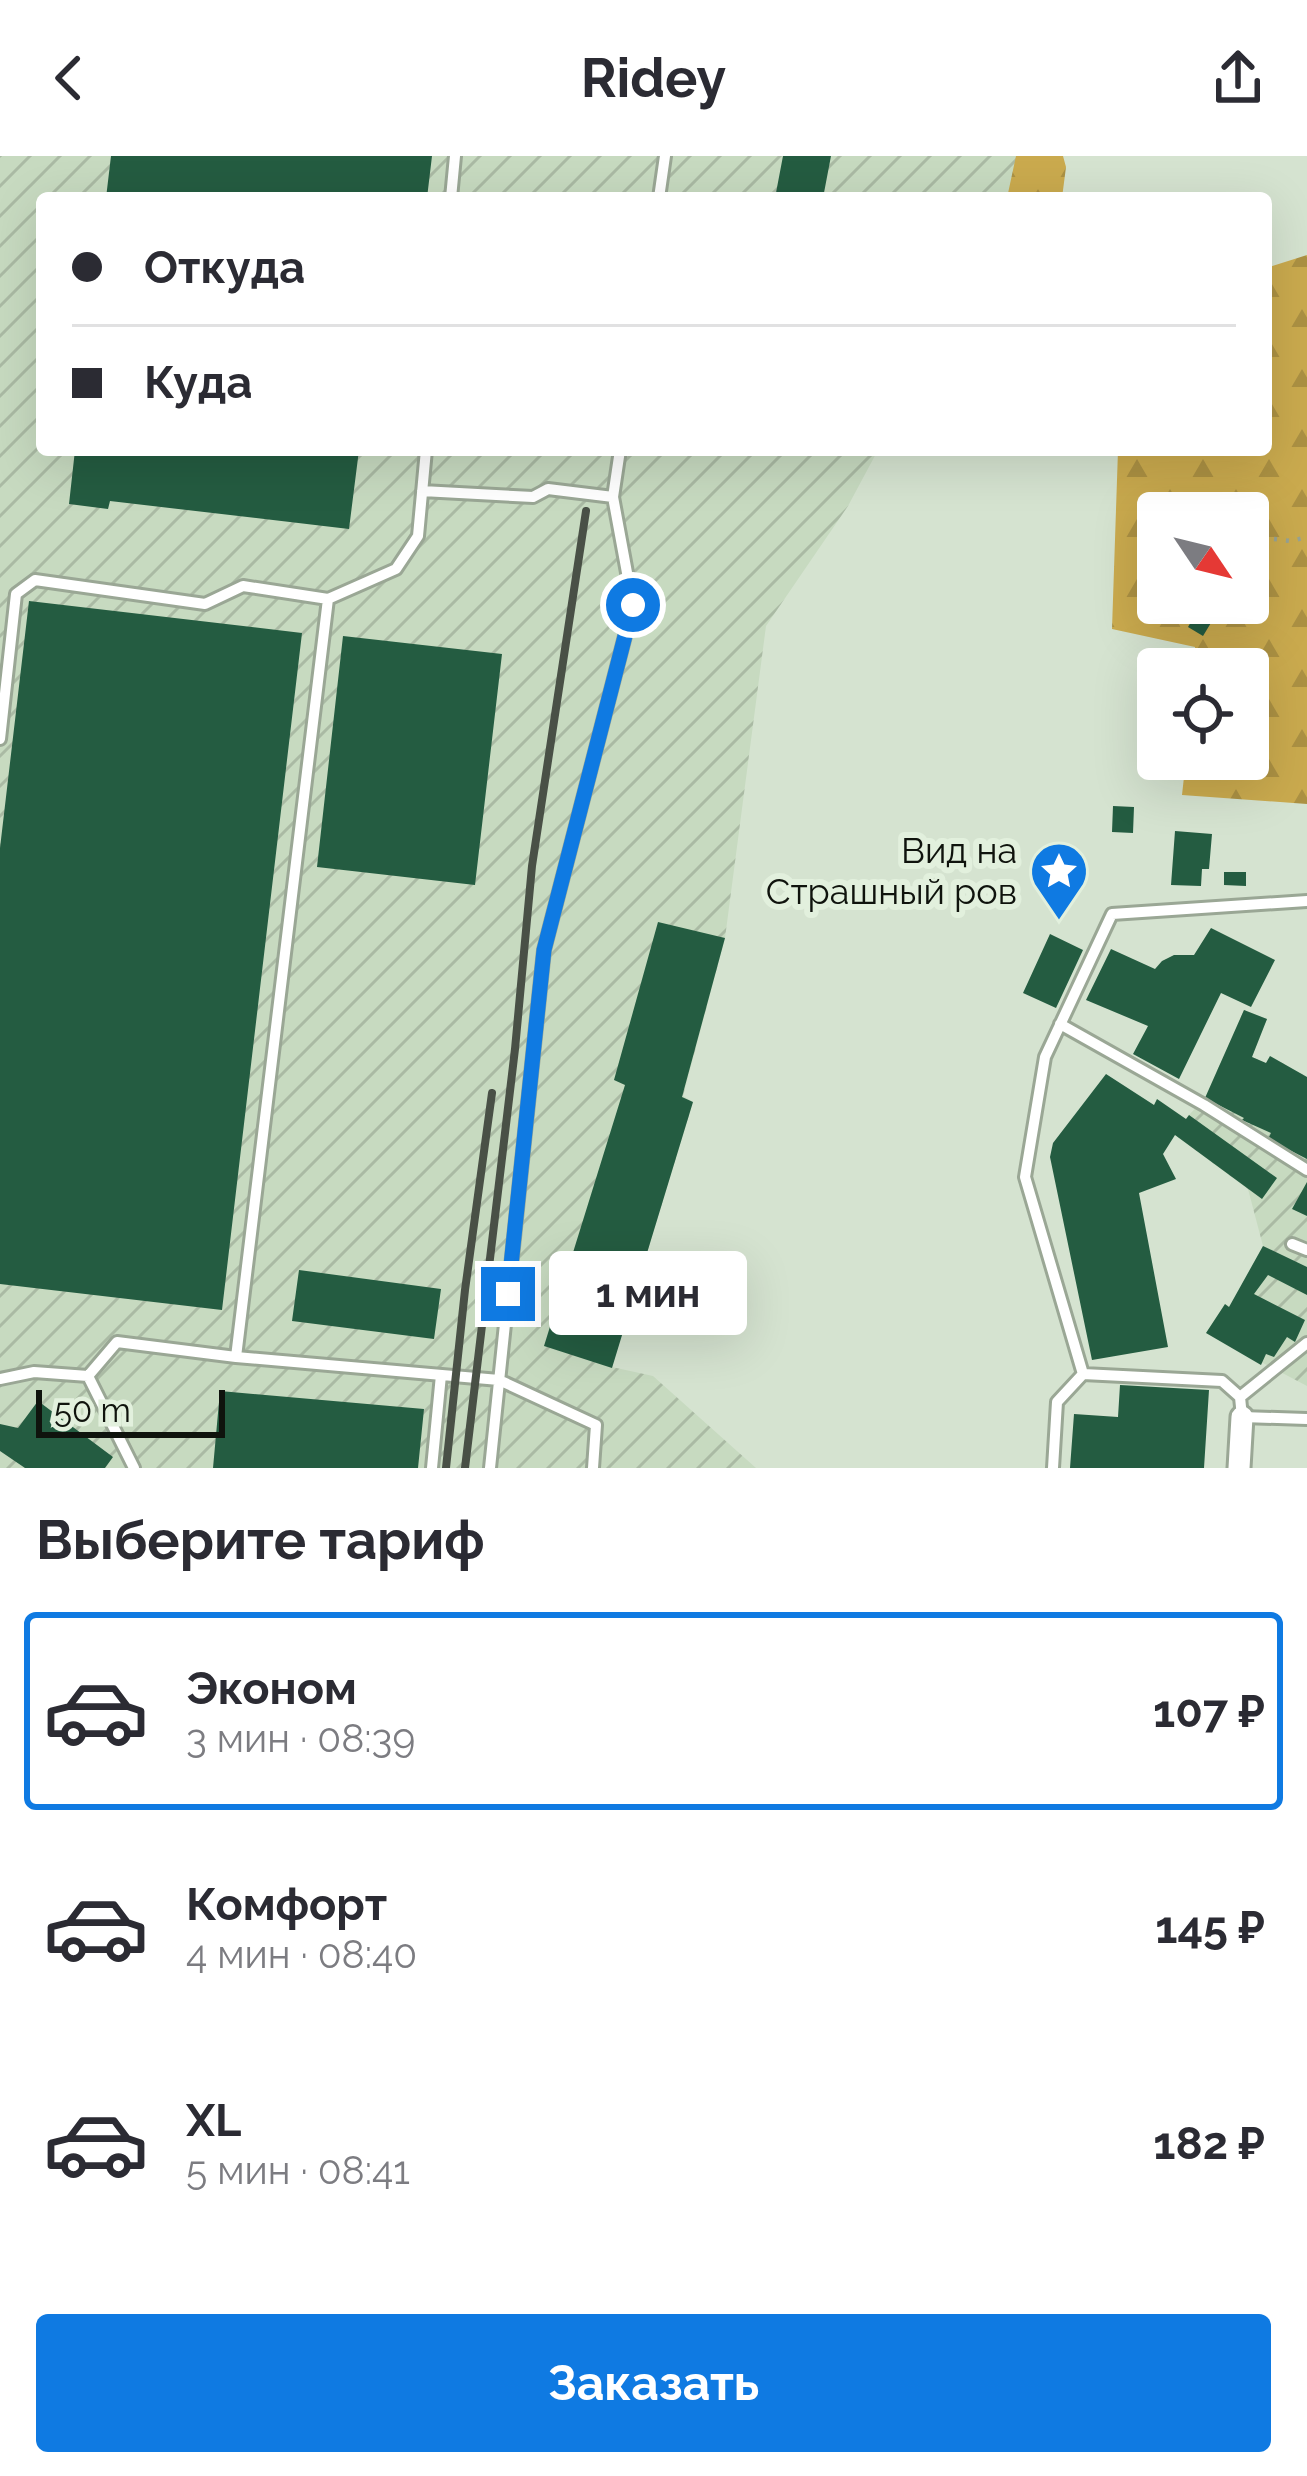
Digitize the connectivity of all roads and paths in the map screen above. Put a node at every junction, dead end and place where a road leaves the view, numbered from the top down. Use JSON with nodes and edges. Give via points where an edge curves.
{"nodes":[{"id":1,"x":455,"y":156,"type":"edge"},
{"id":2,"x":665,"y":156,"type":"edge"},
{"id":3,"x":452,"y":192,"type":"edge"},
{"id":4,"x":660,"y":192,"type":"edge"},
{"id":5,"x":425,"y":456,"type":"edge"},
{"id":6,"x":619,"y":456,"type":"edge"},
{"id":7,"x":422,"y":491,"type":"junction"},
{"id":8,"x":613,"y":497,"type":"junction"},
{"id":9,"x":1307,"y":537,"type":"edge"},
{"id":10,"x":1274,"y":538,"type":"dead end"},
{"id":11,"x":328,"y":599,"type":"junction"},
{"id":12,"x":0,"y":739,"type":"edge"},
{"id":13,"x":1307,"y":901,"type":"edge"},
{"id":14,"x":1060,"y":1024,"type":"junction"},
{"id":15,"x":1307,"y":1170,"type":"edge"},
{"id":16,"x":1292,"y":1244,"type":"dead end"},
{"id":17,"x":1307,"y":1250,"type":"edge"},
{"id":18,"x":1307,"y":1343,"type":"edge"},
{"id":19,"x":236,"y":1357,"type":"junction"},
{"id":20,"x":1082,"y":1374,"type":"junction"},
{"id":21,"x":441,"y":1375,"type":"junction"},
{"id":22,"x":88,"y":1376,"type":"junction"},
{"id":23,"x":0,"y":1379,"type":"edge"},
{"id":24,"x":500,"y":1380,"type":"junction"},
{"id":25,"x":1241,"y":1407,"type":"junction"},
{"id":26,"x":1307,"y":1419,"type":"edge"},
{"id":27,"x":134,"y":1468,"type":"edge"},
{"id":28,"x":432,"y":1468,"type":"edge"},
{"id":29,"x":490,"y":1468,"type":"edge"},
{"id":30,"x":593,"y":1468,"type":"edge"},
{"id":31,"x":1053,"y":1468,"type":"edge"},
{"id":32,"x":1239,"y":1468,"type":"edge"}],
"edges":[{"from":1,"to":3,"type":"lane"},
{"from":2,"to":4,"type":"lane"},
{"from":5,"to":7,"type":"lane"},
{"from":6,"to":8,"type":"lane"},
{"from":7,"to":8,"type":"lane"},
{"from":7,"to":11,"type":"lane","via":[[418,536],[396,569]]},
{"from":8,"to":24,"type":"lane","via":[[633,605],[544,950]]},
{"from":9,"to":10,"type":"path"},
{"from":11,"to":12,"type":"lane","via":[[243,586],[205,604],[35,580],[16,594]]},
{"from":11,"to":19,"type":"lane"},
{"from":13,"to":14,"type":"lane","via":[[1112,914]]},
{"from":14,"to":15,"type":"lane"},
{"from":14,"to":20,"type":"lane","via":[[1045,1058],[1025,1177]]},
{"from":16,"to":17,"type":"lane"},
{"from":18,"to":25,"type":"lane"},
{"from":19,"to":21,"type":"lane"},
{"from":19,"to":22,"type":"lane","via":[[117,1342]]},
{"from":20,"to":25,"type":"lane","via":[[1222,1381]]},
{"from":20,"to":31,"type":"lane","via":[[1057,1402]]},
{"from":21,"to":24,"type":"lane"},
{"from":21,"to":28,"type":"lane"},
{"from":22,"to":23,"type":"lane"},
{"from":22,"to":27,"type":"lane"},
{"from":24,"to":29,"type":"lane"},
{"from":24,"to":30,"type":"lane","via":[[596,1425]]},
{"from":25,"to":26,"type":"lane"},
{"from":25,"to":32,"type":"street"}]}
